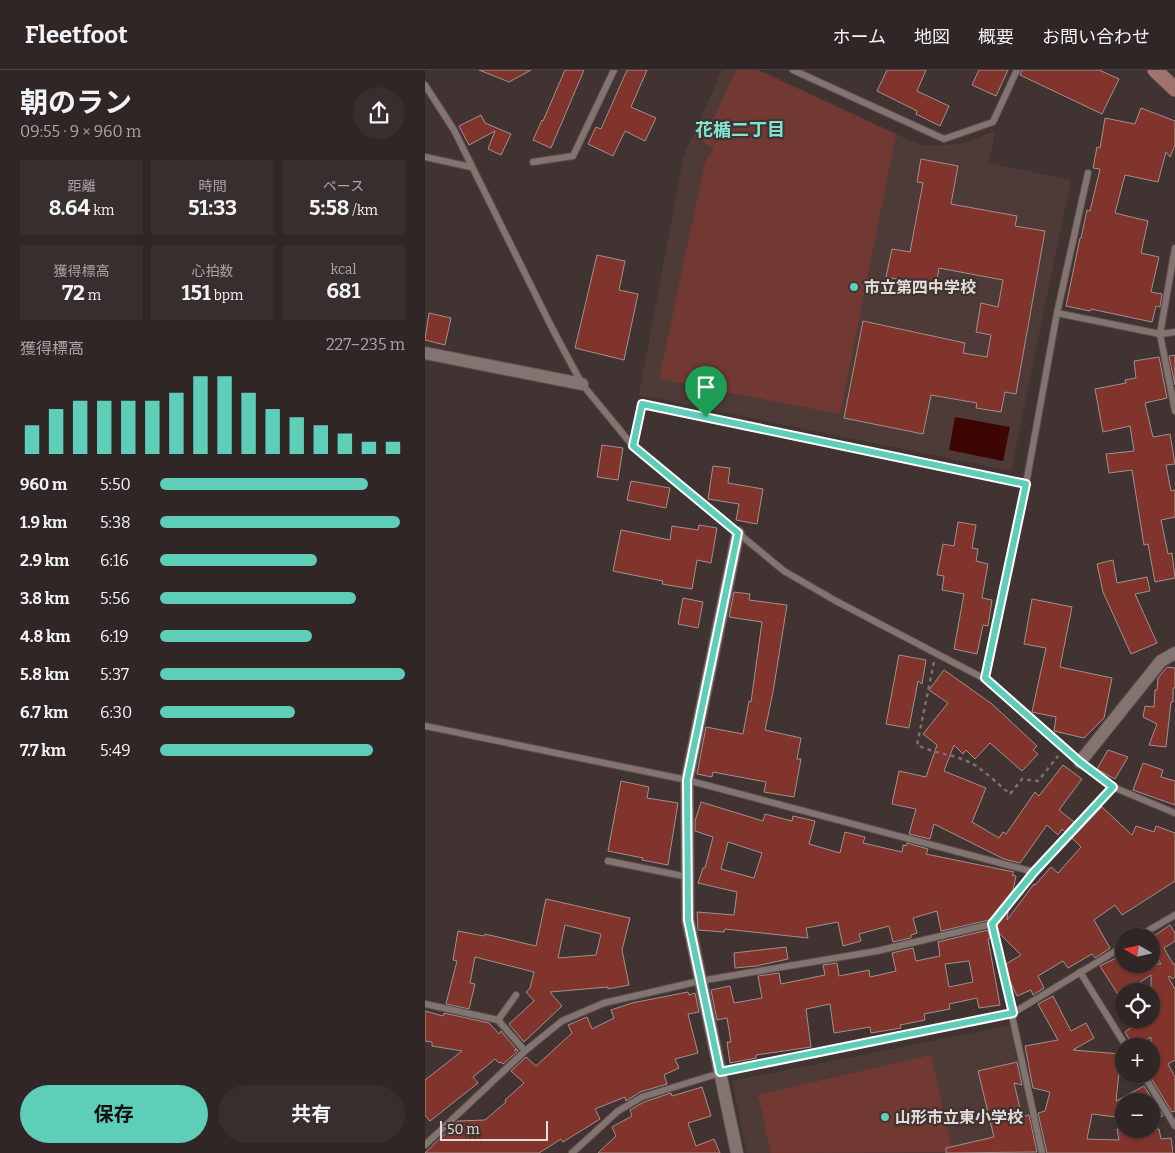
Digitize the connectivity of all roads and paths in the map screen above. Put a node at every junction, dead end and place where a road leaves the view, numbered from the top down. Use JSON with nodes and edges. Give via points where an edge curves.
{"nodes":[{"id":1,"x":614,"y":70,"type":"edge"},
{"id":2,"x":793,"y":70,"type":"edge"},
{"id":3,"x":1017,"y":70,"type":"edge"},
{"id":4,"x":1155,"y":70,"type":"edge"},
{"id":5,"x":425,"y":86,"type":"edge"},
{"id":6,"x":1175,"y":90,"type":"edge"},
{"id":7,"x":425,"y":157,"type":"edge"},
{"id":8,"x":533,"y":162,"type":"dead end"},
{"id":9,"x":471,"y":167,"type":"junction"},
{"id":10,"x":1087,"y":173,"type":"dead end"},
{"id":11,"x":1175,"y":248,"type":"edge"},
{"id":12,"x":1057,"y":313,"type":"junction"},
{"id":13,"x":1175,"y":332,"type":"edge"},
{"id":14,"x":1161,"y":334,"type":"junction"},
{"id":15,"x":425,"y":352,"type":"edge"},
{"id":16,"x":582,"y":384,"type":"junction"},
{"id":17,"x":1175,"y":412,"type":"edge"},
{"id":18,"x":633,"y":446,"type":"junction"},
{"id":19,"x":1026,"y":484,"type":"junction"},
{"id":20,"x":738,"y":533,"type":"junction"},
{"id":21,"x":936,"y":653,"type":"junction"},
{"id":22,"x":1175,"y":653,"type":"edge"},
{"id":23,"x":985,"y":678,"type":"junction"},
{"id":24,"x":425,"y":726,"type":"edge"},
{"id":25,"x":1064,"y":748,"type":"junction"},
{"id":26,"x":1080,"y":762,"type":"junction"},
{"id":27,"x":687,"y":780,"type":"junction"},
{"id":28,"x":1113,"y":787,"type":"junction"},
{"id":29,"x":1175,"y":813,"type":"edge"},
{"id":30,"x":608,"y":861,"type":"dead end"},
{"id":31,"x":1034,"y":872,"type":"junction"},
{"id":32,"x":688,"y":877,"type":"junction"},
{"id":33,"x":1175,"y":916,"type":"edge"},
{"id":34,"x":992,"y":924,"type":"junction"},
{"id":35,"x":1153,"y":928,"type":"edge"},
{"id":36,"x":1115,"y":951,"type":"edge"},
{"id":37,"x":1080,"y":972,"type":"junction"},
{"id":38,"x":700,"y":981,"type":"junction"},
{"id":39,"x":516,"y":995,"type":"dead end"},
{"id":40,"x":425,"y":1004,"type":"edge"},
{"id":41,"x":1013,"y":1013,"type":"junction"},
{"id":42,"x":498,"y":1020,"type":"junction"},
{"id":43,"x":1121,"y":1038,"type":"edge"},
{"id":44,"x":525,"y":1051,"type":"junction"},
{"id":45,"x":720,"y":1072,"type":"junction"},
{"id":46,"x":1149,"y":1083,"type":"edge"},
{"id":47,"x":1175,"y":1126,"type":"edge"},
{"id":48,"x":425,"y":1145,"type":"edge"},
{"id":49,"x":572,"y":1153,"type":"edge"},
{"id":50,"x":737,"y":1153,"type":"edge"},
{"id":51,"x":1042,"y":1153,"type":"edge"}],
"edges":[{"from":1,"to":8,"type":"lane","via":[[573,156]]},
{"from":2,"to":3,"type":"lane","via":[[944,139],[993,122]]},
{"from":4,"to":6,"type":"street"},
{"from":5,"to":9,"type":"lane","via":[[454,130]]},
{"from":7,"to":9,"type":"lane"},
{"from":9,"to":16,"type":"lane"},
{"from":10,"to":12,"type":"lane"},
{"from":11,"to":14,"type":"lane"},
{"from":12,"to":14,"type":"lane"},
{"from":12,"to":19,"type":"lane"},
{"from":13,"to":14,"type":"lane"},
{"from":14,"to":17,"type":"lane"},
{"from":15,"to":16,"type":"street"},
{"from":16,"to":18,"type":"lane"},
{"from":18,"to":19,"type":"lane","via":[[642,404]]},
{"from":18,"to":20,"type":"lane"},
{"from":19,"to":23,"type":"lane"},
{"from":20,"to":21,"type":"lane","via":[[784,571]]},
{"from":20,"to":27,"type":"street"},
{"from":21,"to":23,"type":"lane"},
{"from":21,"to":25,"type":"path","via":[[917,745],[973,764],[1010,794],[1022,779],[1038,781]]},
{"from":22,"to":26,"type":"street","via":[[1161,661]]},
{"from":23,"to":25,"type":"lane"},
{"from":24,"to":27,"type":"lane"},
{"from":25,"to":26,"type":"lane"},
{"from":26,"to":28,"type":"lane"},
{"from":27,"to":31,"type":"lane"},
{"from":27,"to":32,"type":"street"},
{"from":28,"to":29,"type":"lane"},
{"from":28,"to":31,"type":"lane"},
{"from":30,"to":32,"type":"lane"},
{"from":31,"to":34,"type":"lane"},
{"from":32,"to":38,"type":"street","via":[[688,920]]},
{"from":33,"to":35,"type":"lane"},
{"from":34,"to":38,"type":"lane","via":[[877,952]]},
{"from":34,"to":41,"type":"lane"},
{"from":36,"to":37,"type":"lane"},
{"from":37,"to":41,"type":"lane"},
{"from":37,"to":43,"type":"lane"},
{"from":38,"to":44,"type":"lane","via":[[605,1003],[562,1021]]},
{"from":38,"to":45,"type":"street"},
{"from":39,"to":42,"type":"lane"},
{"from":40,"to":42,"type":"lane"},
{"from":41,"to":45,"type":"lane"},
{"from":41,"to":51,"type":"lane"},
{"from":42,"to":44,"type":"lane"},
{"from":44,"to":48,"type":"lane"},
{"from":45,"to":49,"type":"lane","via":[[642,1097],[618,1111]]},
{"from":45,"to":50,"type":"street"},
{"from":46,"to":47,"type":"lane"}]}
